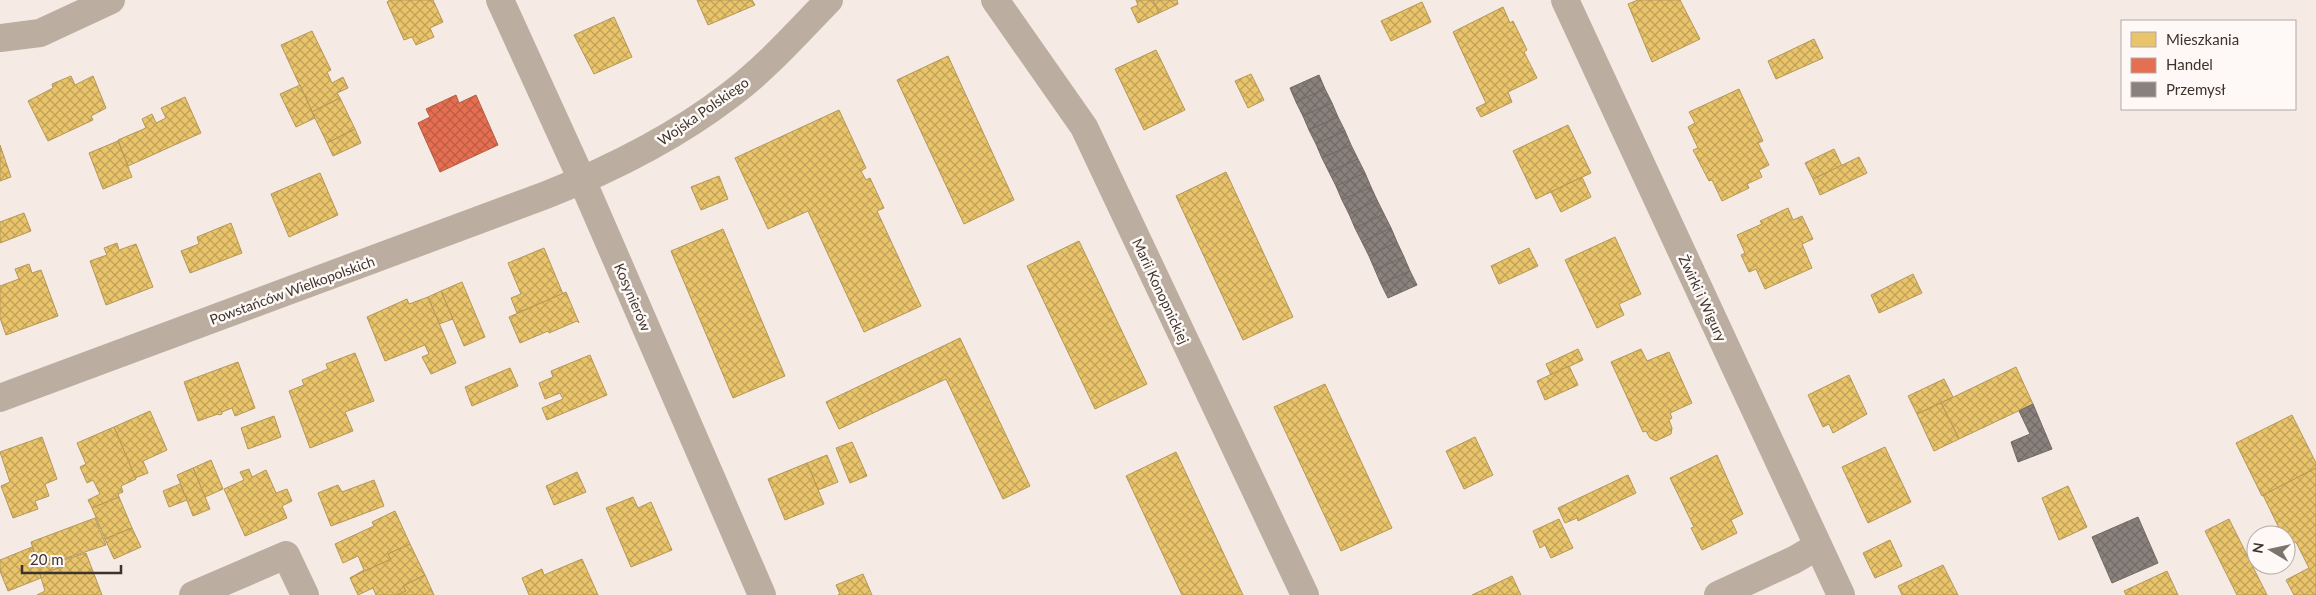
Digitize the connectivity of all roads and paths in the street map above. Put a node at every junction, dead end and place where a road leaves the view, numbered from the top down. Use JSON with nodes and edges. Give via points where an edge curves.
{"nodes":[{"id":1,"x":111,"y":0,"type":"edge"},
{"id":2,"x":500,"y":0,"type":"edge"},
{"id":3,"x":829,"y":0,"type":"edge"},
{"id":4,"x":995,"y":0,"type":"edge"},
{"id":5,"x":1565,"y":0,"type":"edge"},
{"id":6,"x":0,"y":38,"type":"edge"},
{"id":7,"x":582,"y":180,"type":"junction"},
{"id":8,"x":0,"y":398,"type":"edge"},
{"id":9,"x":1818,"y":546,"type":"junction"},
{"id":10,"x":757,"y":593,"type":"edge"},
{"id":11,"x":192,"y":595,"type":"edge"},
{"id":12,"x":305,"y":595,"type":"edge"},
{"id":13,"x":1305,"y":595,"type":"edge"},
{"id":14,"x":1718,"y":595,"type":"edge"},
{"id":15,"x":1841,"y":595,"type":"edge"}],
"edges":[{"from":1,"to":6,"type":"street","via":[[40,33]]},
{"from":2,"to":7,"type":"street","name":"Kosynierów"},
{"from":3,"to":7,"type":"street","name":"Wojska Polskiego","via":[[731,95],[651,148]]},
{"from":4,"to":13,"type":"street","name":"Marii Konopnickiej","via":[[1084,127]]},
{"from":5,"to":9,"type":"street","name":"Żwirki i Wigury"},
{"from":7,"to":8,"type":"street","name":"Powstańców Wielkopolskich"},
{"from":7,"to":10,"type":"street","name":"Kosynierów"},
{"from":9,"to":14,"type":"street"},
{"from":9,"to":15,"type":"street","name":"Żwirki i Wigury"},
{"from":11,"to":12,"type":"street","via":[[286,555]]}]}
